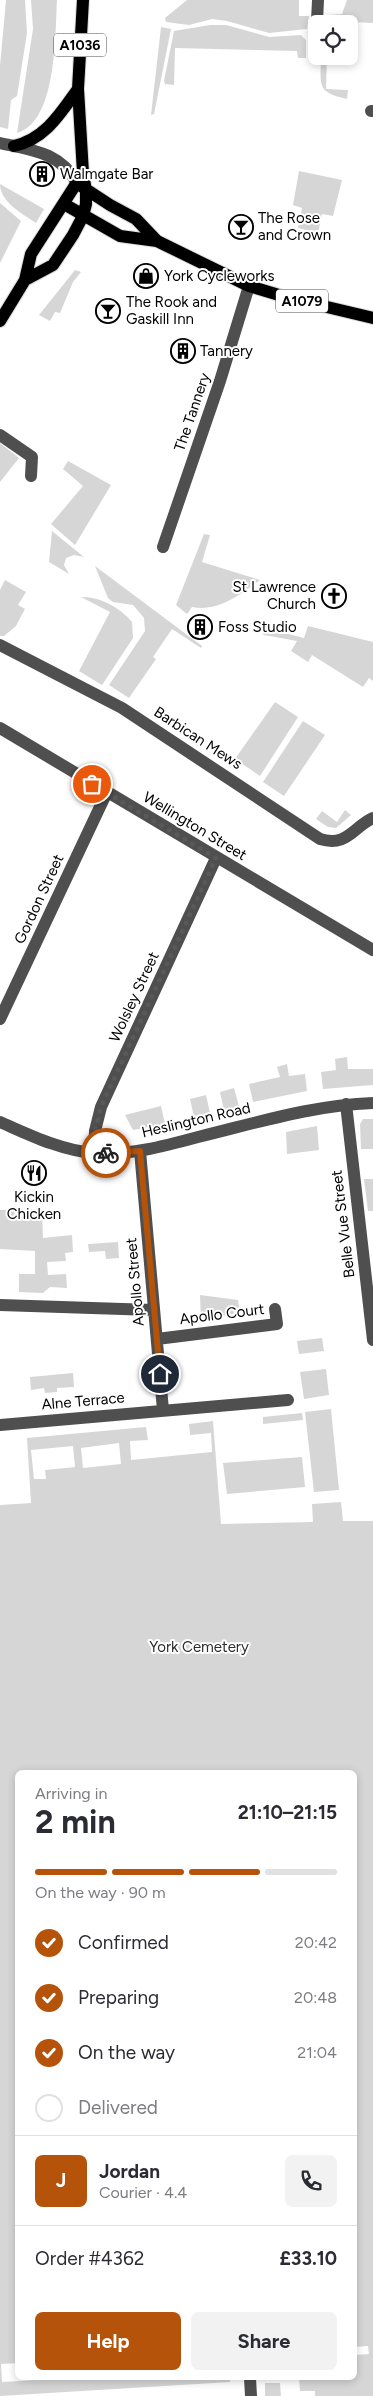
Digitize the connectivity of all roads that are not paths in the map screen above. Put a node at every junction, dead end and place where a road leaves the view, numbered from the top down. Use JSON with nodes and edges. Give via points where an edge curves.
{"nodes":[{"id":1,"x":83,"y":0,"type":"edge"},
{"id":2,"x":318,"y":0,"type":"edge"},
{"id":3,"x":317,"y":15,"type":"edge"},
{"id":4,"x":78,"y":89,"type":"junction"},
{"id":5,"x":0,"y":144,"type":"edge"},
{"id":6,"x":14,"y":146,"type":"junction"},
{"id":7,"x":82,"y":182,"type":"junction"},
{"id":8,"x":64,"y":204,"type":"junction"},
{"id":9,"x":83,"y":216,"type":"junction"},
{"id":10,"x":157,"y":241,"type":"junction"},
{"id":11,"x":25,"y":280,"type":"junction"},
{"id":12,"x":250,"y":286,"type":"junction"},
{"id":13,"x":373,"y":318,"type":"edge"},
{"id":14,"x":0,"y":321,"type":"edge"},
{"id":15,"x":0,"y":436,"type":"edge"},
{"id":16,"x":31,"y":476,"type":"dead end"},
{"id":17,"x":163,"y":547,"type":"dead end"},
{"id":18,"x":0,"y":645,"type":"edge"},
{"id":19,"x":0,"y":728,"type":"edge"},
{"id":20,"x":107,"y":792,"type":"junction"},
{"id":21,"x":373,"y":818,"type":"edge"},
{"id":22,"x":216,"y":858,"type":"junction"},
{"id":23,"x":373,"y":950,"type":"edge"},
{"id":24,"x":0,"y":1019,"type":"edge"},
{"id":25,"x":373,"y":1103,"type":"edge"},
{"id":26,"x":346,"y":1104,"type":"junction"},
{"id":27,"x":0,"y":1122,"type":"edge"},
{"id":28,"x":140,"y":1151,"type":"junction"},
{"id":29,"x":94,"y":1153,"type":"junction"},
{"id":30,"x":0,"y":1304,"type":"edge"},
{"id":31,"x":275,"y":1309,"type":"dead end"},
{"id":32,"x":153,"y":1310,"type":"junction"},
{"id":33,"x":157,"y":1339,"type":"junction"},
{"id":34,"x":373,"y":1340,"type":"edge"},
{"id":35,"x":288,"y":1400,"type":"dead end"},
{"id":36,"x":163,"y":1410,"type":"junction"},
{"id":37,"x":0,"y":1425,"type":"edge"},
{"id":38,"x":250,"y":2380,"type":"edge"},
{"id":39,"x":251,"y":2396,"type":"edge"}],
"edges":[{"from":1,"to":4,"type":"main road","number":"A1036"},
{"from":2,"to":3,"type":"street"},
{"from":4,"to":6,"type":"main road","via":[[46,130],[35,139]]},
{"from":4,"to":7,"type":"main road","number":"A1036"},
{"from":5,"to":6,"type":"street"},
{"from":6,"to":7,"type":"street","via":[[57,159]]},
{"from":7,"to":8,"type":"main road"},
{"from":7,"to":9,"type":"main road","number":"A1036"},
{"from":7,"to":10,"type":"main road","number":"A1079","via":[[136,218]]},
{"from":8,"to":9,"type":"main road","number":"A1079"},
{"from":8,"to":11,"type":"main road","via":[[31,254]]},
{"from":9,"to":10,"type":"main road","number":"A1079","via":[[120,236]]},
{"from":9,"to":11,"type":"main road","number":"A1036","via":[[53,265]]},
{"from":10,"to":12,"type":"main road","number":"A1079"},
{"from":11,"to":14,"type":"main road"},
{"from":12,"to":13,"type":"main road","number":"A1079"},
{"from":12,"to":17,"type":"street","name":"The Tannery"},
{"from":15,"to":16,"type":"street","via":[[32,457]]},
{"from":18,"to":21,"type":"street","name":"Barbican Mews","via":[[122,708],[320,839],[332,842],[348,836]]},
{"from":19,"to":20,"type":"street","name":"Wellington Street"},
{"from":20,"to":22,"type":"street","name":"Wellington Street"},
{"from":20,"to":24,"type":"street","name":"Gordon Street"},
{"from":22,"to":23,"type":"street","name":"Wellington Street"},
{"from":22,"to":29,"type":"street","name":"Wolsley Street","via":[[101,1107]]},
{"from":25,"to":26,"type":"street","name":"Heslington Road"},
{"from":26,"to":28,"type":"street","name":"Heslington Road","via":[[308,1110]]},
{"from":26,"to":34,"type":"street","name":"Belle Vue Street"},
{"from":27,"to":29,"type":"street","name":"Heslington Road","via":[[54,1146]]},
{"from":28,"to":29,"type":"street","name":"Heslington Road"},
{"from":28,"to":32,"type":"street","name":"Apollo Street"},
{"from":30,"to":32,"type":"street"},
{"from":31,"to":33,"type":"street","name":"Apollo Court","via":[[277,1324]]},
{"from":32,"to":33,"type":"street","name":"Apollo Street"},
{"from":33,"to":36,"type":"street","name":"Apollo Street"},
{"from":35,"to":36,"type":"street","name":"Alne Terrace"},
{"from":36,"to":37,"type":"street","name":"Alne Terrace"},
{"from":38,"to":39,"type":"street"}]}
